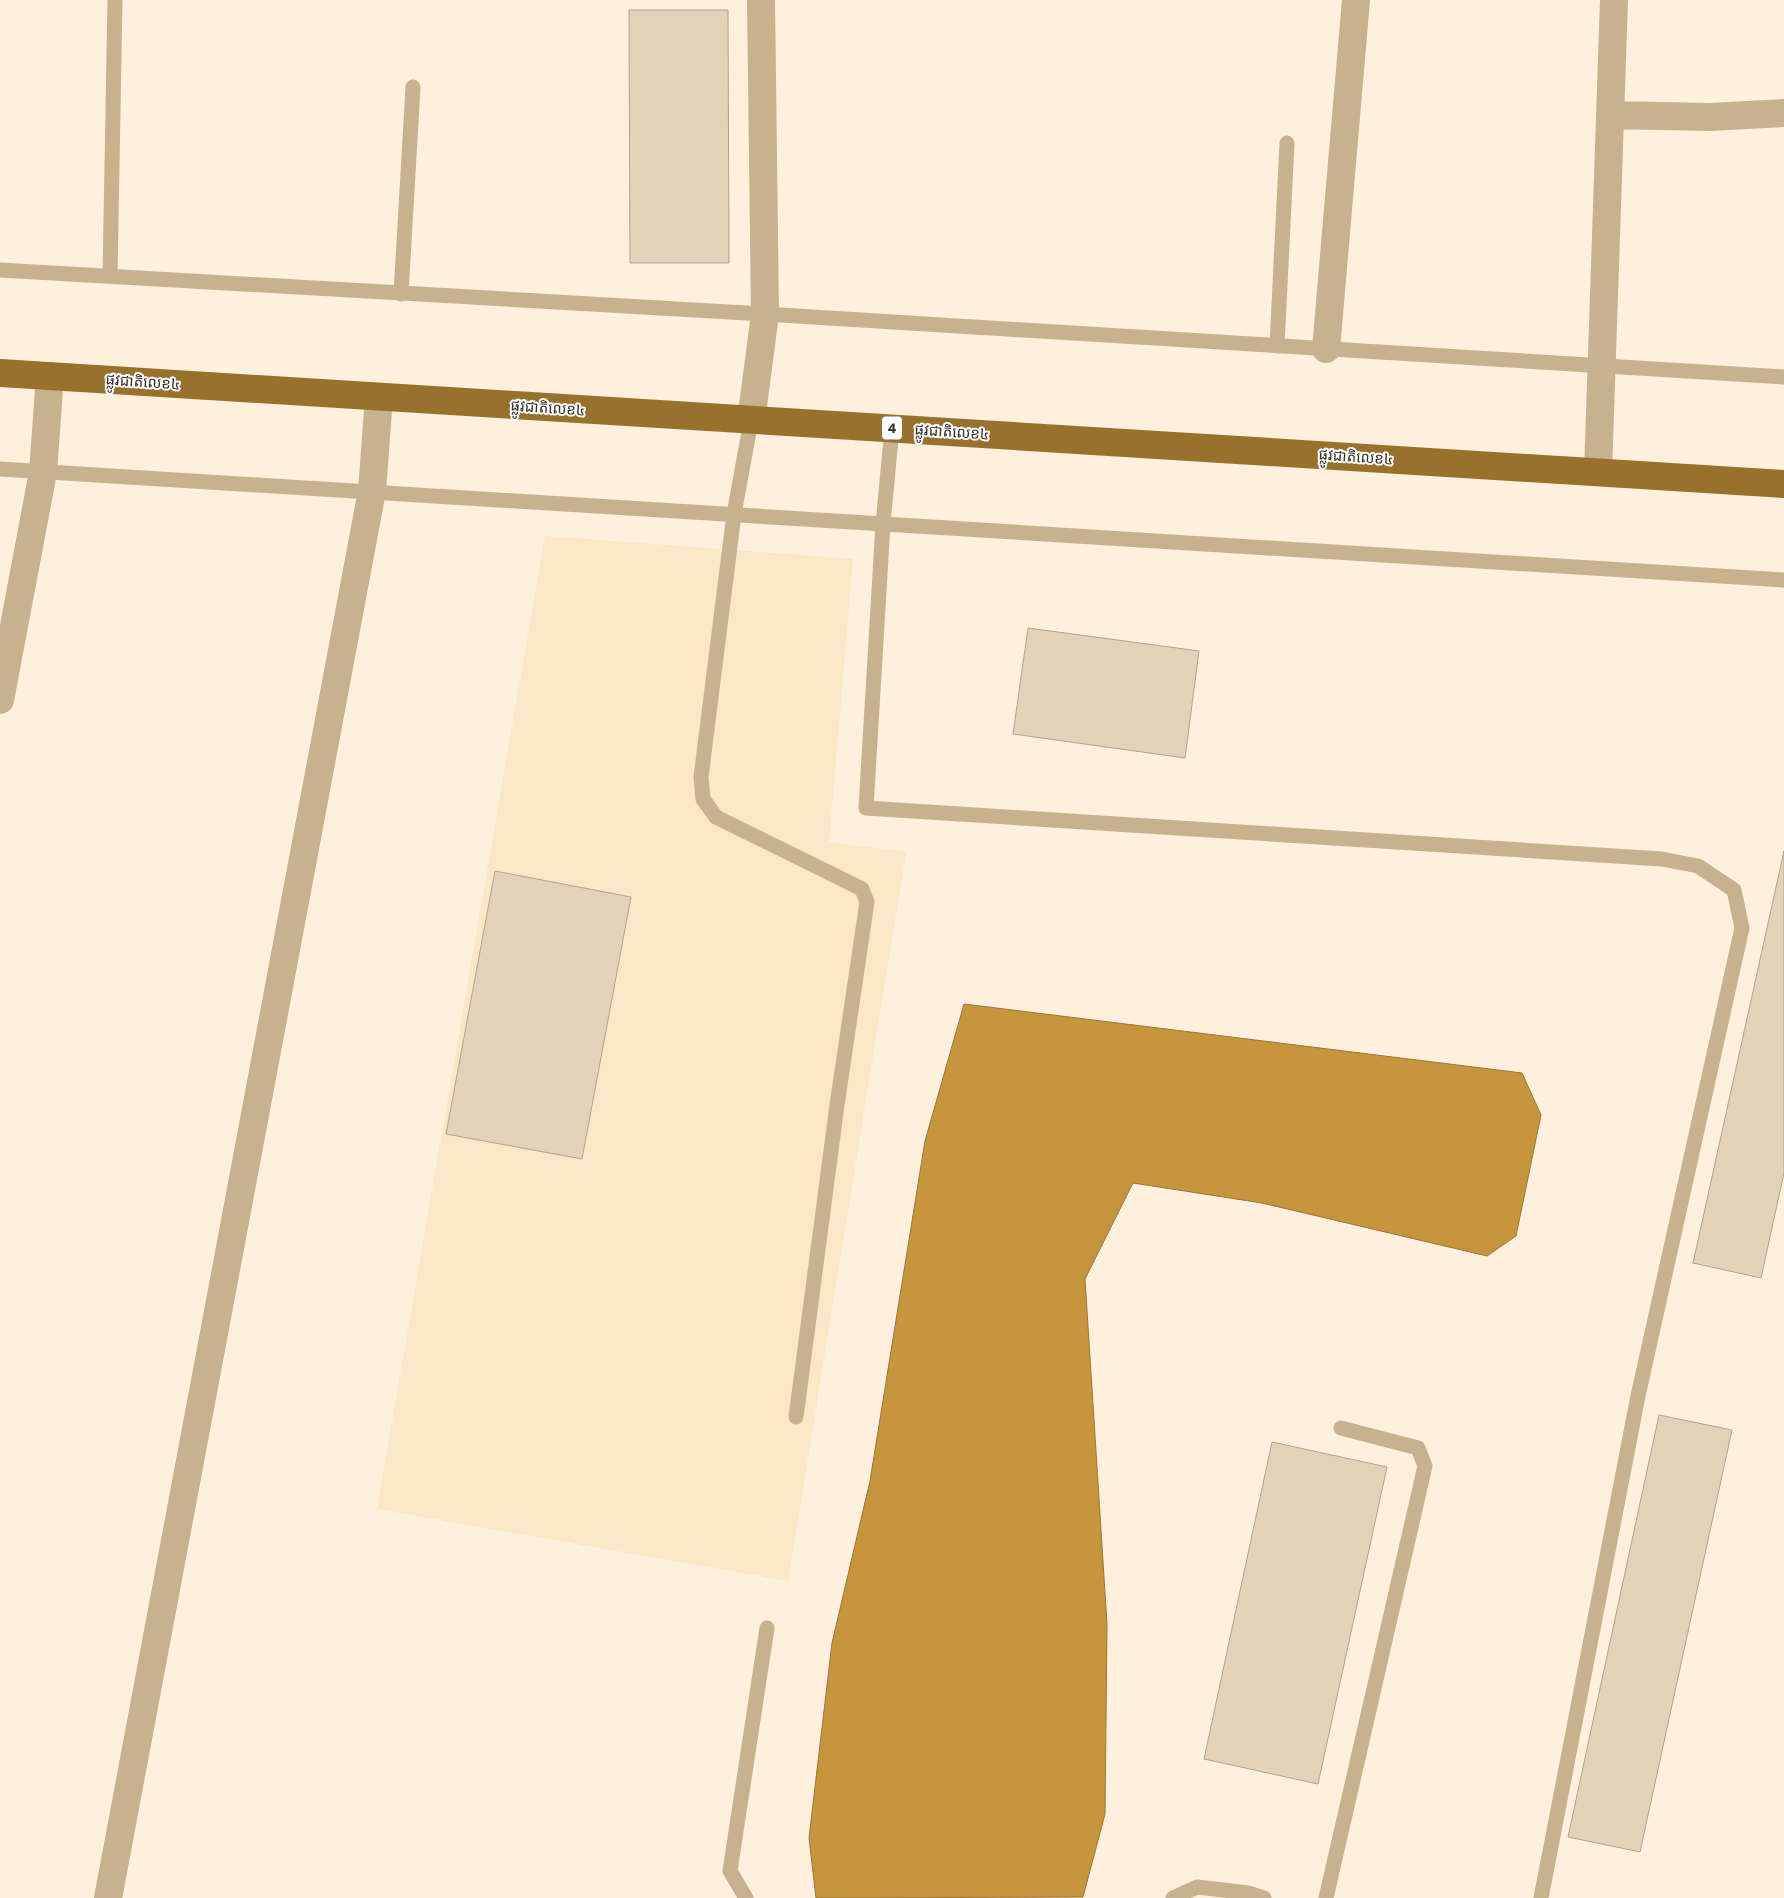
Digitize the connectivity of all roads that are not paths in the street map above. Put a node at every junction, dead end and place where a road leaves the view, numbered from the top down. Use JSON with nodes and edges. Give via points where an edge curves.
{"nodes":[{"id":1,"x":115,"y":0,"type":"edge"},
{"id":2,"x":762,"y":0,"type":"edge"},
{"id":3,"x":1356,"y":0,"type":"edge"},
{"id":4,"x":1614,"y":0,"type":"edge"},
{"id":5,"x":413,"y":87,"type":"dead end"},
{"id":6,"x":1784,"y":113,"type":"edge"},
{"id":7,"x":1610,"y":115,"type":"junction"},
{"id":8,"x":1287,"y":143,"type":"dead end"},
{"id":9,"x":0,"y":270,"type":"edge"},
{"id":10,"x":110,"y":276,"type":"junction"},
{"id":11,"x":401,"y":294,"type":"junction"},
{"id":12,"x":765,"y":314,"type":"junction"},
{"id":13,"x":1277,"y":346,"type":"junction"},
{"id":14,"x":1326,"y":349,"type":"junction"},
{"id":15,"x":1601,"y":366,"type":"junction"},
{"id":16,"x":0,"y":373,"type":"edge"},
{"id":17,"x":50,"y":376,"type":"junction"},
{"id":18,"x":1784,"y":377,"type":"edge"},
{"id":19,"x":379,"y":397,"type":"junction"},
{"id":20,"x":751,"y":421,"type":"junction"},
{"id":21,"x":892,"y":428,"type":"junction"},
{"id":22,"x":0,"y":469,"type":"edge"},
{"id":23,"x":43,"y":472,"type":"junction"},
{"id":24,"x":1598,"y":472,"type":"junction"},
{"id":25,"x":1784,"y":484,"type":"edge"},
{"id":26,"x":372,"y":491,"type":"junction"},
{"id":27,"x":734,"y":514,"type":"junction"},
{"id":28,"x":883,"y":524,"type":"junction"},
{"id":29,"x":1784,"y":580,"type":"edge"},
{"id":30,"x":0,"y":700,"type":"edge"},
{"id":31,"x":796,"y":1416,"type":"dead end"},
{"id":32,"x":1341,"y":1428,"type":"dead end"},
{"id":33,"x":767,"y":1628,"type":"dead end"},
{"id":34,"x":108,"y":1898,"type":"edge"},
{"id":35,"x":746,"y":1898,"type":"edge"},
{"id":36,"x":1173,"y":1898,"type":"edge"},
{"id":37,"x":1264,"y":1898,"type":"edge"},
{"id":38,"x":1326,"y":1898,"type":"edge"},
{"id":39,"x":1541,"y":1898,"type":"edge"}],
"edges":[{"from":1,"to":10,"type":"lane"},
{"from":2,"to":12,"type":"street"},
{"from":3,"to":14,"type":"street"},
{"from":4,"to":7,"type":"street"},
{"from":5,"to":11,"type":"lane"},
{"from":6,"to":7,"type":"street","via":[[1710,117]]},
{"from":7,"to":15,"type":"street"},
{"from":8,"to":13,"type":"lane"},
{"from":9,"to":10,"type":"lane"},
{"from":10,"to":11,"type":"lane"},
{"from":11,"to":12,"type":"lane"},
{"from":12,"to":13,"type":"lane"},
{"from":12,"to":20,"type":"street"},
{"from":13,"to":14,"type":"lane"},
{"from":14,"to":15,"type":"lane"},
{"from":15,"to":18,"type":"lane"},
{"from":15,"to":24,"type":"street"},
{"from":16,"to":17,"type":"highway","name":"ផ្លូវជាតិលេខ៤","number":"4"},
{"from":17,"to":19,"type":"highway","name":"ផ្លូវជាតិលេខ៤","number":"4"},
{"from":17,"to":23,"type":"street"},
{"from":19,"to":20,"type":"highway","name":"ផ្លូវជាតិលេខ៤","number":"4"},
{"from":19,"to":26,"type":"street"},
{"from":20,"to":21,"type":"highway","name":"ផ្លូវជាតិលេខ៤","number":"4"},
{"from":20,"to":27,"type":"lane"},
{"from":21,"to":24,"type":"highway","name":"ផ្លូវជាតិលេខ៤","number":"4"},
{"from":21,"to":28,"type":"lane"},
{"from":22,"to":23,"type":"lane"},
{"from":23,"to":26,"type":"lane"},
{"from":23,"to":30,"type":"street"},
{"from":24,"to":25,"type":"highway","name":"ផ្លូវជាតិលេខ៤","number":"4"},
{"from":26,"to":27,"type":"lane"},
{"from":26,"to":34,"type":"street"},
{"from":27,"to":28,"type":"lane"},
{"from":27,"to":31,"type":"lane","via":[[700,777],[702,799],[716,818],[862,889],[867,902]]},
{"from":28,"to":29,"type":"lane"},
{"from":28,"to":39,"type":"lane","via":[[866,808],[1662,859],[1698,866],[1734,890],[1742,928],[1638,1396]]},
{"from":32,"to":38,"type":"lane","via":[[1418,1448],[1425,1466]]},
{"from":33,"to":35,"type":"lane","via":[[730,1871]]},
{"from":36,"to":37,"type":"lane","via":[[1197,1887]]}]}
